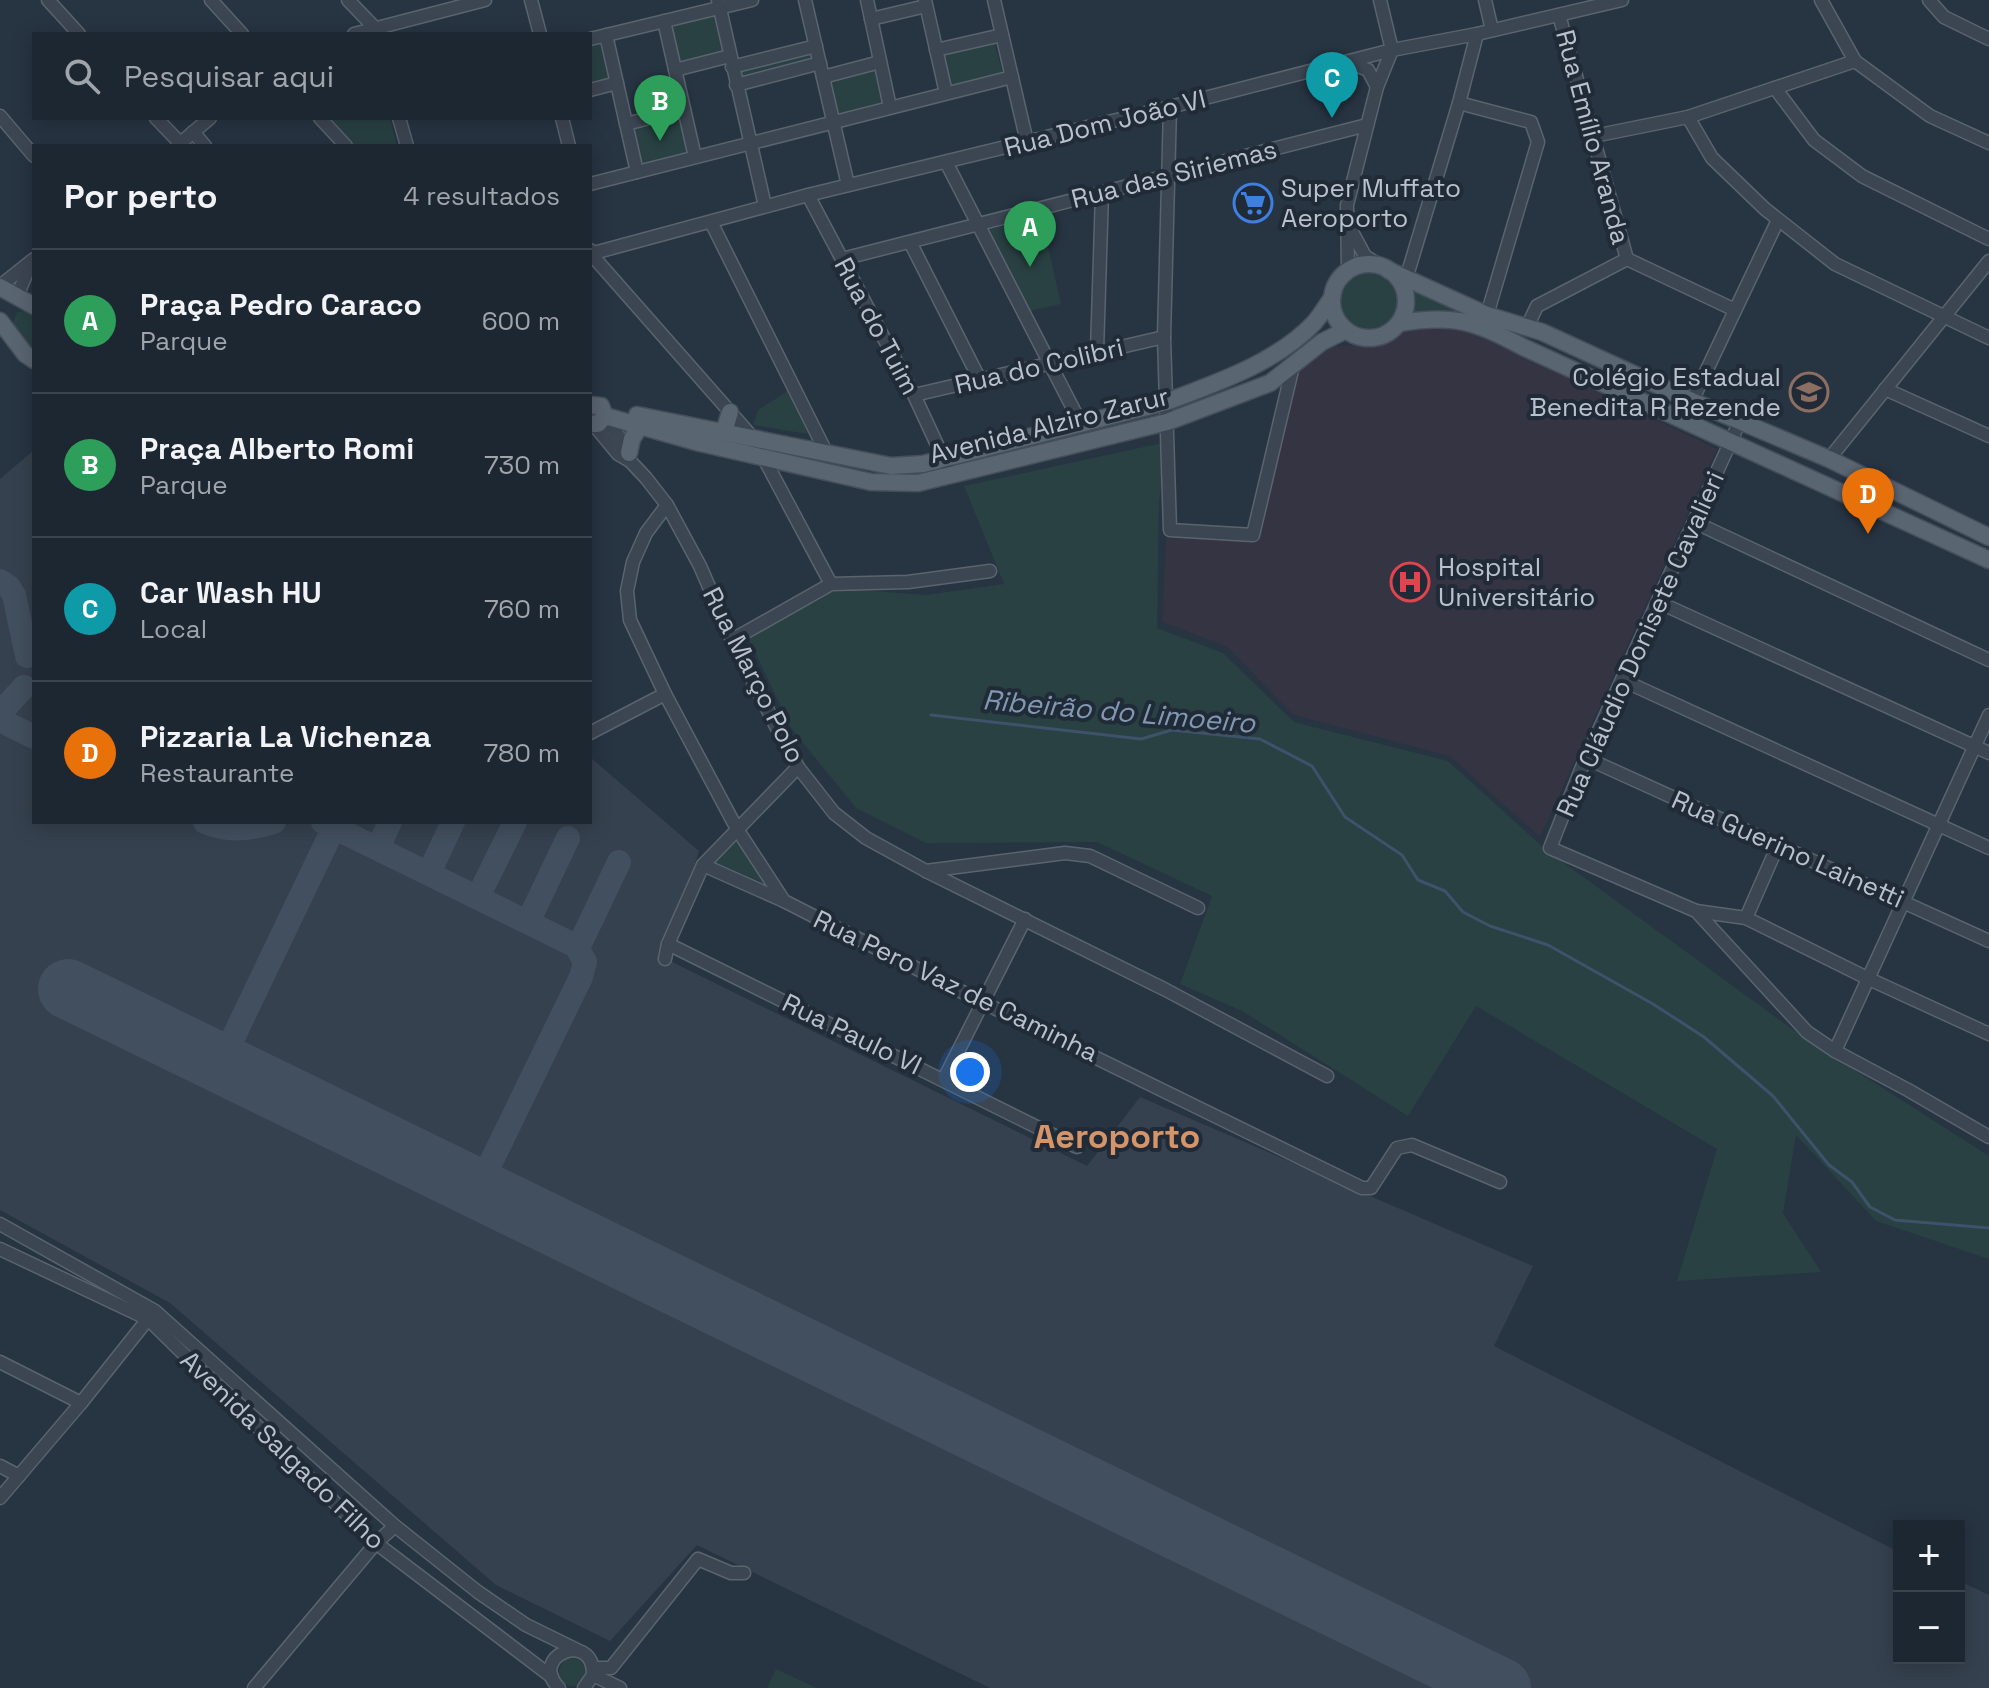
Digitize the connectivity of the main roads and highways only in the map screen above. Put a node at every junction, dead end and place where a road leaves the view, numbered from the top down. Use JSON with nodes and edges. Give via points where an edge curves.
{"nodes":[{"id":1,"x":1383,"y":268,"type":"junction"},
{"id":2,"x":0,"y":286,"type":"edge"},
{"id":3,"x":17,"y":296,"type":"junction"},
{"id":4,"x":1332,"y":298,"type":"junction"},
{"id":5,"x":32,"y":305,"type":"edge"},
{"id":6,"x":1,"y":322,"type":"edge"},
{"id":7,"x":1399,"y":323,"type":"junction"},
{"id":8,"x":1534,"y":329,"type":"junction"},
{"id":9,"x":1346,"y":330,"type":"junction"},
{"id":10,"x":1528,"y":349,"type":"junction"},
{"id":11,"x":31,"y":360,"type":"edge"},
{"id":12,"x":730,"y":412,"type":"road end"},
{"id":13,"x":598,"y":416,"type":"edge"},
{"id":14,"x":640,"y":426,"type":"junction"},
{"id":15,"x":724,"y":432,"type":"junction"},
{"id":16,"x":629,"y":457,"type":"road end"},
{"id":17,"x":1989,"y":537,"type":"edge"},
{"id":18,"x":1989,"y":560,"type":"edge"}],
"edges":[{"from":1,"to":4,"type":"main road","via":[[1348,270]]},
{"from":1,"to":7,"type":"main road","via":[[1398,278],[1406,300]]},
{"from":1,"to":8,"type":"main road","via":[[1487,315]]},
{"from":2,"to":3,"type":"main road"},
{"from":3,"to":5,"type":"main road"},
{"from":3,"to":6,"type":"main road"},
{"from":4,"to":9,"type":"main road"},
{"from":4,"to":15,"type":"main road","name":"Avenida Alziro Zarur","via":[[1313,324],[1263,362],[1166,402],[923,464],[891,466]]},
{"from":6,"to":11,"type":"main road"},
{"from":7,"to":9,"type":"main road","via":[[1368,338]]},
{"from":7,"to":10,"type":"main road","via":[[1462,320]]},
{"from":8,"to":10,"type":"main road"},
{"from":8,"to":17,"type":"main road","via":[[1829,459]]},
{"from":9,"to":14,"type":"main road","name":"Avenida Alziro Zarur","via":[[1270,383],[1167,422],[918,483],[871,482]]},
{"from":10,"to":18,"type":"main road"},
{"from":12,"to":15,"type":"main road"},
{"from":13,"to":14,"type":"main road","name":"Avenida Alziro Zarur"},
{"from":13,"to":15,"type":"main road","name":"Avenida Alziro Zarur"},
{"from":14,"to":16,"type":"main road"}]}
